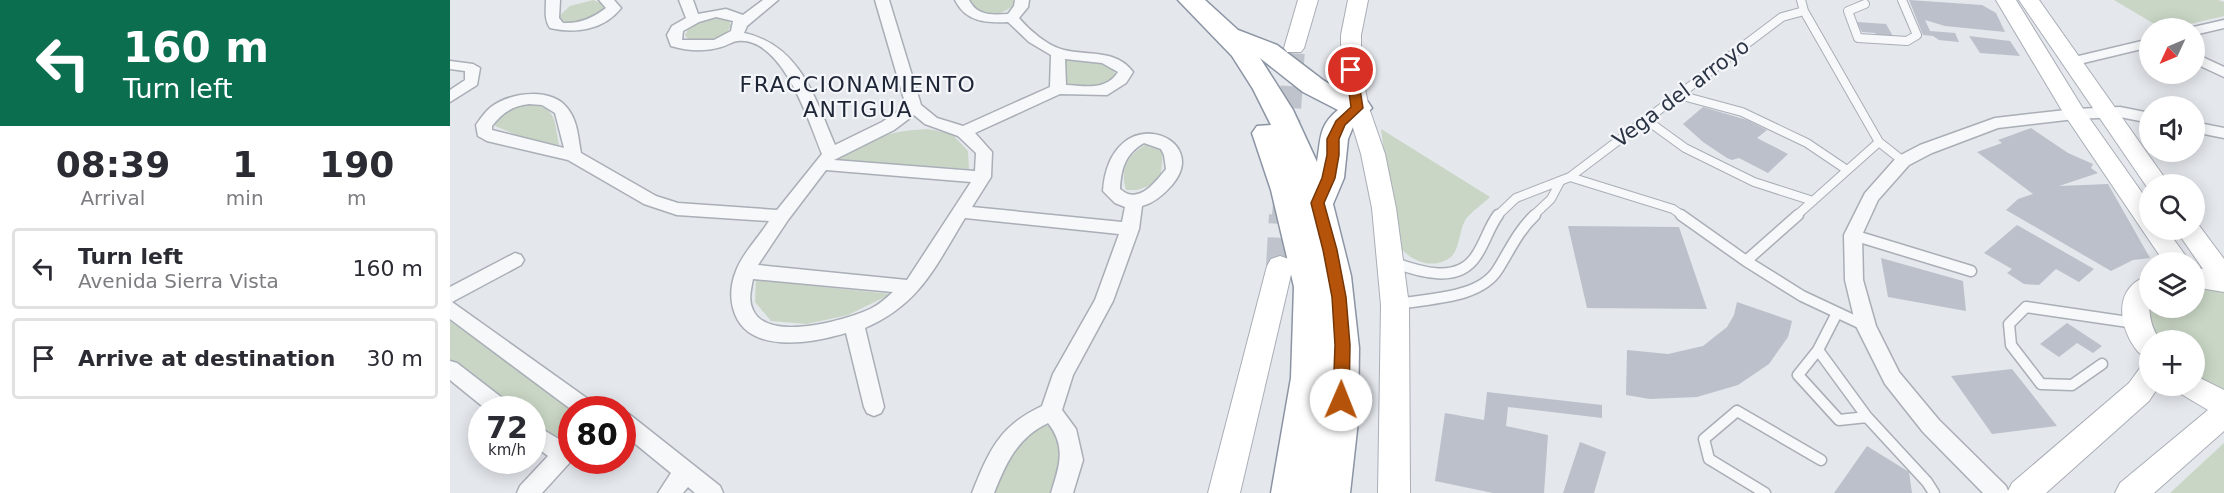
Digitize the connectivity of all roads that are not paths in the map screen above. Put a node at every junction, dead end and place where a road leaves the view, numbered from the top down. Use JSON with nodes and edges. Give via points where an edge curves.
{"nodes":[{"id":1,"x":553,"y":0,"type":"edge"},
{"id":2,"x":606,"y":0,"type":"edge"},
{"id":3,"x":686,"y":0,"type":"edge"},
{"id":4,"x":771,"y":0,"type":"edge"},
{"id":5,"x":882,"y":0,"type":"edge"},
{"id":6,"x":962,"y":0,"type":"edge"},
{"id":7,"x":1022,"y":0,"type":"edge"},
{"id":8,"x":1165,"y":0,"type":"edge"},
{"id":9,"x":1190,"y":0,"type":"edge"},
{"id":10,"x":1308,"y":0,"type":"edge"},
{"id":11,"x":1358,"y":0,"type":"edge"},
{"id":12,"x":1801,"y":0,"type":"edge"},
{"id":13,"x":1902,"y":0,"type":"edge"},
{"id":14,"x":2006,"y":0,"type":"edge"},
{"id":15,"x":2029,"y":0,"type":"edge"},
{"id":16,"x":1864,"y":4,"type":"dead end"},
{"id":17,"x":1804,"y":11,"type":"junction"},
{"id":18,"x":1012,"y":18,"type":"junction"},
{"id":19,"x":694,"y":19,"type":"junction"},
{"id":20,"x":2224,"y":24,"type":"edge"},
{"id":21,"x":2205,"y":28,"type":"edge"},
{"id":22,"x":737,"y":29,"type":"junction"},
{"id":23,"x":1227,"y":34,"type":"junction"},
{"id":24,"x":2139,"y":46,"type":"edge"},
{"id":25,"x":1294,"y":48,"type":"tunnel mouth"},
{"id":26,"x":1058,"y":53,"type":"junction"},
{"id":27,"x":2071,"y":62,"type":"junction"},
{"id":28,"x":2205,"y":63,"type":"edge"},
{"id":29,"x":450,"y":65,"type":"edge"},
{"id":30,"x":2224,"y":73,"type":"edge"},
{"id":31,"x":1058,"y":89,"type":"junction"},
{"id":32,"x":1679,"y":95,"type":"junction"},
{"id":33,"x":450,"y":97,"type":"edge"},
{"id":34,"x":914,"y":107,"type":"junction"},
{"id":35,"x":1358,"y":108,"type":"junction"},
{"id":36,"x":2107,"y":113,"type":"junction"},
{"id":37,"x":2075,"y":114,"type":"junction"},
{"id":38,"x":2139,"y":116,"type":"edge"},
{"id":39,"x":1645,"y":119,"type":"junction"},
{"id":40,"x":2205,"y":129,"type":"edge"},
{"id":41,"x":964,"y":132,"type":"junction"},
{"id":42,"x":2224,"y":133,"type":"edge"},
{"id":43,"x":1879,"y":142,"type":"junction"},
{"id":44,"x":573,"y":156,"type":"junction"},
{"id":45,"x":825,"y":159,"type":"junction"},
{"id":46,"x":1903,"y":161,"type":"junction"},
{"id":47,"x":1847,"y":170,"type":"junction"},
{"id":48,"x":2150,"y":174,"type":"edge"},
{"id":49,"x":983,"y":177,"type":"junction"},
{"id":50,"x":1570,"y":177,"type":"junction"},
{"id":51,"x":1560,"y":182,"type":"junction"},
{"id":52,"x":1813,"y":201,"type":"junction"},
{"id":53,"x":1134,"y":203,"type":"dead end"},
{"id":54,"x":1318,"y":203,"type":"junction"},
{"id":55,"x":2139,"y":207,"type":"edge"},
{"id":56,"x":961,"y":212,"type":"junction"},
{"id":57,"x":782,"y":216,"type":"junction"},
{"id":58,"x":1130,"y":230,"type":"junction"},
{"id":59,"x":1853,"y":235,"type":"junction"},
{"id":60,"x":2196,"y":240,"type":"edge"},
{"id":61,"x":515,"y":260,"type":"dead end"},
{"id":62,"x":1390,"y":261,"type":"junction"},
{"id":63,"x":1746,"y":261,"type":"junction"},
{"id":64,"x":1280,"y":266,"type":"tunnel mouth"},
{"id":65,"x":745,"y":270,"type":"junction"},
{"id":66,"x":1971,"y":271,"type":"dead end"},
{"id":67,"x":2205,"y":279,"type":"edge"},
{"id":68,"x":2224,"y":281,"type":"edge"},
{"id":69,"x":912,"y":287,"type":"junction"},
{"id":70,"x":2139,"y":295,"type":"edge"},
{"id":71,"x":450,"y":296,"type":"edge"},
{"id":72,"x":1395,"y":304,"type":"junction"},
{"id":73,"x":450,"y":309,"type":"edge"},
{"id":74,"x":1837,"y":313,"type":"junction"},
{"id":75,"x":854,"y":324,"type":"junction"},
{"id":76,"x":1866,"y":326,"type":"junction"},
{"id":77,"x":2141,"y":330,"type":"edge"},
{"id":78,"x":2139,"y":343,"type":"edge"},
{"id":79,"x":1818,"y":350,"type":"junction"},
{"id":80,"x":2102,"y":364,"type":"dead end"},
{"id":81,"x":450,"y":369,"type":"edge"},
{"id":82,"x":2139,"y":392,"type":"edge"},
{"id":83,"x":2205,"y":394,"type":"edge"},
{"id":84,"x":485,"y":396,"type":"edge"},
{"id":85,"x":569,"y":396,"type":"edge"},
{"id":86,"x":2224,"y":404,"type":"edge"},
{"id":87,"x":873,"y":407,"type":"dead end"},
{"id":88,"x":1051,"y":412,"type":"junction"},
{"id":89,"x":1867,"y":417,"type":"junction"},
{"id":90,"x":2224,"y":418,"type":"edge"},
{"id":91,"x":636,"y":431,"type":"edge"},
{"id":92,"x":1821,"y":460,"type":"dead end"},
{"id":93,"x":558,"y":461,"type":"edge"},
{"id":94,"x":686,"y":472,"type":"junction"},
{"id":95,"x":528,"y":493,"type":"edge"},
{"id":96,"x":669,"y":493,"type":"edge"},
{"id":97,"x":712,"y":493,"type":"edge"},
{"id":98,"x":983,"y":493,"type":"edge"},
{"id":99,"x":1062,"y":493,"type":"edge"},
{"id":100,"x":1224,"y":493,"type":"edge"},
{"id":101,"x":1292,"y":493,"type":"edge"},
{"id":102,"x":1329,"y":493,"type":"edge"},
{"id":103,"x":1394,"y":493,"type":"edge"},
{"id":104,"x":1765,"y":493,"type":"edge"},
{"id":105,"x":1934,"y":493,"type":"edge"},
{"id":106,"x":1998,"y":493,"type":"edge"},
{"id":107,"x":2023,"y":493,"type":"edge"},
{"id":108,"x":2131,"y":493,"type":"edge"}],
"edges":[{"from":1,"to":2,"type":"street","via":[[552,18],[555,25],[563,28],[588,25],[604,17],[614,8]]},
{"from":3,"to":19,"type":"street"},
{"from":4,"to":22,"type":"street"},
{"from":5,"to":34,"type":"street"},
{"from":6,"to":18,"type":"street","via":[[975,15]]},
{"from":7,"to":18,"type":"street"},
{"from":8,"to":101,"type":"highway","via":[[1221,57],[1245,91],[1267,133],[1287,190],[1311,287],[1311,378]]},
{"from":9,"to":23,"type":"highway"},
{"from":10,"to":25,"type":"street"},
{"from":11,"to":35,"type":"street","via":[[1351,70]]},
{"from":12,"to":17,"type":"lane"},
{"from":13,"to":16,"type":"lane","via":[[1917,34],[1907,41],[1858,38],[1848,11]]},
{"from":14,"to":37,"type":"street"},
{"from":15,"to":27,"type":"street"},
{"from":17,"to":32,"type":"lane","name":"Vega del arroyo","via":[[1782,17]]},
{"from":17,"to":43,"type":"lane"},
{"from":18,"to":26,"type":"street","via":[[1018,27]]},
{"from":19,"to":22,"type":"street","via":[[726,13],[740,19]]},
{"from":19,"to":22,"type":"street","via":[[674,34],[676,43],[683,47],[703,47]]},
{"from":20,"to":21,"type":"street"},
{"from":22,"to":45,"type":"street","via":[[787,62],[804,93]]},
{"from":23,"to":35,"type":"highway","via":[[1268,51],[1313,86]]},
{"from":23,"to":54,"type":"highway","via":[[1247,55],[1281,111]]},
{"from":24,"to":27,"type":"street"},
{"from":26,"to":31,"type":"street"},
{"from":26,"to":31,"type":"street","via":[[1105,58],[1122,65],[1126,72],[1113,87],[1102,92]]},
{"from":27,"to":36,"type":"street"},
{"from":28,"to":30,"type":"street"},
{"from":29,"to":33,"type":"street","via":[[473,69],[472,82]]},
{"from":31,"to":41,"type":"street"},
{"from":32,"to":39,"type":"lane","name":"Vega del arroyo"},
{"from":32,"to":47,"type":"lane","via":[[1742,112],[1807,143]]},
{"from":34,"to":41,"type":"street","via":[[932,121]]},
{"from":34,"to":45,"type":"street","via":[[888,126]]},
{"from":35,"to":54,"type":"highway","via":[[1340,123],[1333,139],[1329,178]]},
{"from":35,"to":62,"type":"street","via":[[1382,197]]},
{"from":36,"to":37,"type":"street"},
{"from":36,"to":38,"type":"street"},
{"from":36,"to":48,"type":"street"},
{"from":37,"to":46,"type":"street","via":[[1995,123]]},
{"from":37,"to":55,"type":"street"},
{"from":39,"to":50,"type":"lane","name":"Vega del arroyo"},
{"from":39,"to":52,"type":"lane","via":[[1685,148],[1754,182]]},
{"from":40,"to":42,"type":"street"},
{"from":41,"to":49,"type":"street","via":[[984,152]]},
{"from":43,"to":46,"type":"lane"},
{"from":43,"to":47,"type":"lane"},
{"from":44,"to":44,"type":"street","via":[[493,137],[484,132],[484,125],[496,111],[515,101],[532,98],[549,102],[561,111],[567,124]]},
{"from":44,"to":57,"type":"street","via":[[650,200],[677,209]]},
{"from":45,"to":49,"type":"street"},
{"from":45,"to":57,"type":"street"},
{"from":46,"to":59,"type":"street","via":[[1871,197]]},
{"from":47,"to":52,"type":"lane"},
{"from":49,"to":56,"type":"street"},
{"from":50,"to":51,"type":"lane","name":"Vega del arroyo"},
{"from":50,"to":63,"type":"lane","via":[[1673,209]]},
{"from":51,"to":62,"type":"lane","name":"Vega del arroyo","via":[[1535,189],[1501,211],[1474,259],[1464,267],[1434,274]]},
{"from":51,"to":72,"type":"lane","name":"Vega del arroyo","via":[[1551,199],[1519,232],[1497,272],[1485,283],[1465,292]]},
{"from":52,"to":63,"type":"lane"},
{"from":53,"to":58,"type":"street"},
{"from":54,"to":102,"type":"highway","via":[[1339,297],[1342,345],[1341,400]]},
{"from":56,"to":58,"type":"street"},
{"from":56,"to":69,"type":"street"},
{"from":57,"to":65,"type":"street"},
{"from":58,"to":88,"type":"street","via":[[1104,301],[1063,374]]},
{"from":59,"to":66,"type":"lane"},
{"from":59,"to":76,"type":"street","via":[[1854,280]]},
{"from":60,"to":68,"type":"street"},
{"from":61,"to":71,"type":"street"},
{"from":62,"to":72,"type":"street"},
{"from":63,"to":74,"type":"lane"},
{"from":64,"to":100,"type":"street"},
{"from":65,"to":69,"type":"street"},
{"from":65,"to":75,"type":"street","via":[[740,297],[745,316],[762,331],[789,335]]},
{"from":67,"to":68,"type":"street"},
{"from":69,"to":75,"type":"street","via":[[880,313]]},
{"from":70,"to":77,"type":"street","via":[[2134,303]]},
{"from":72,"to":103,"type":"street"},
{"from":73,"to":85,"type":"street"},
{"from":74,"to":76,"type":"lane"},
{"from":74,"to":79,"type":"lane"},
{"from":75,"to":87,"type":"street"},
{"from":76,"to":106,"type":"street","via":[[1892,378],[1931,426]]},
{"from":78,"to":80,"type":"lane","via":[[2026,307],[2009,324],[2011,345],[2041,384],[2072,385]]},
{"from":79,"to":89,"type":"lane"},
{"from":79,"to":89,"type":"lane","via":[[1798,375],[1839,420]]},
{"from":81,"to":84,"type":"street"},
{"from":82,"to":107,"type":"street"},
{"from":83,"to":86,"type":"street"},
{"from":88,"to":98,"type":"street","via":[[1015,432],[1000,451]]},
{"from":88,"to":99,"type":"street","via":[[1065,429],[1072,460]]},
{"from":89,"to":105,"type":"lane"},
{"from":90,"to":108,"type":"street","via":[[2215,420]]},
{"from":91,"to":94,"type":"street"},
{"from":92,"to":104,"type":"lane","via":[[1737,411],[1704,439],[1709,459]]},
{"from":93,"to":95,"type":"street"},
{"from":94,"to":96,"type":"street"},
{"from":94,"to":97,"type":"street"}]}
